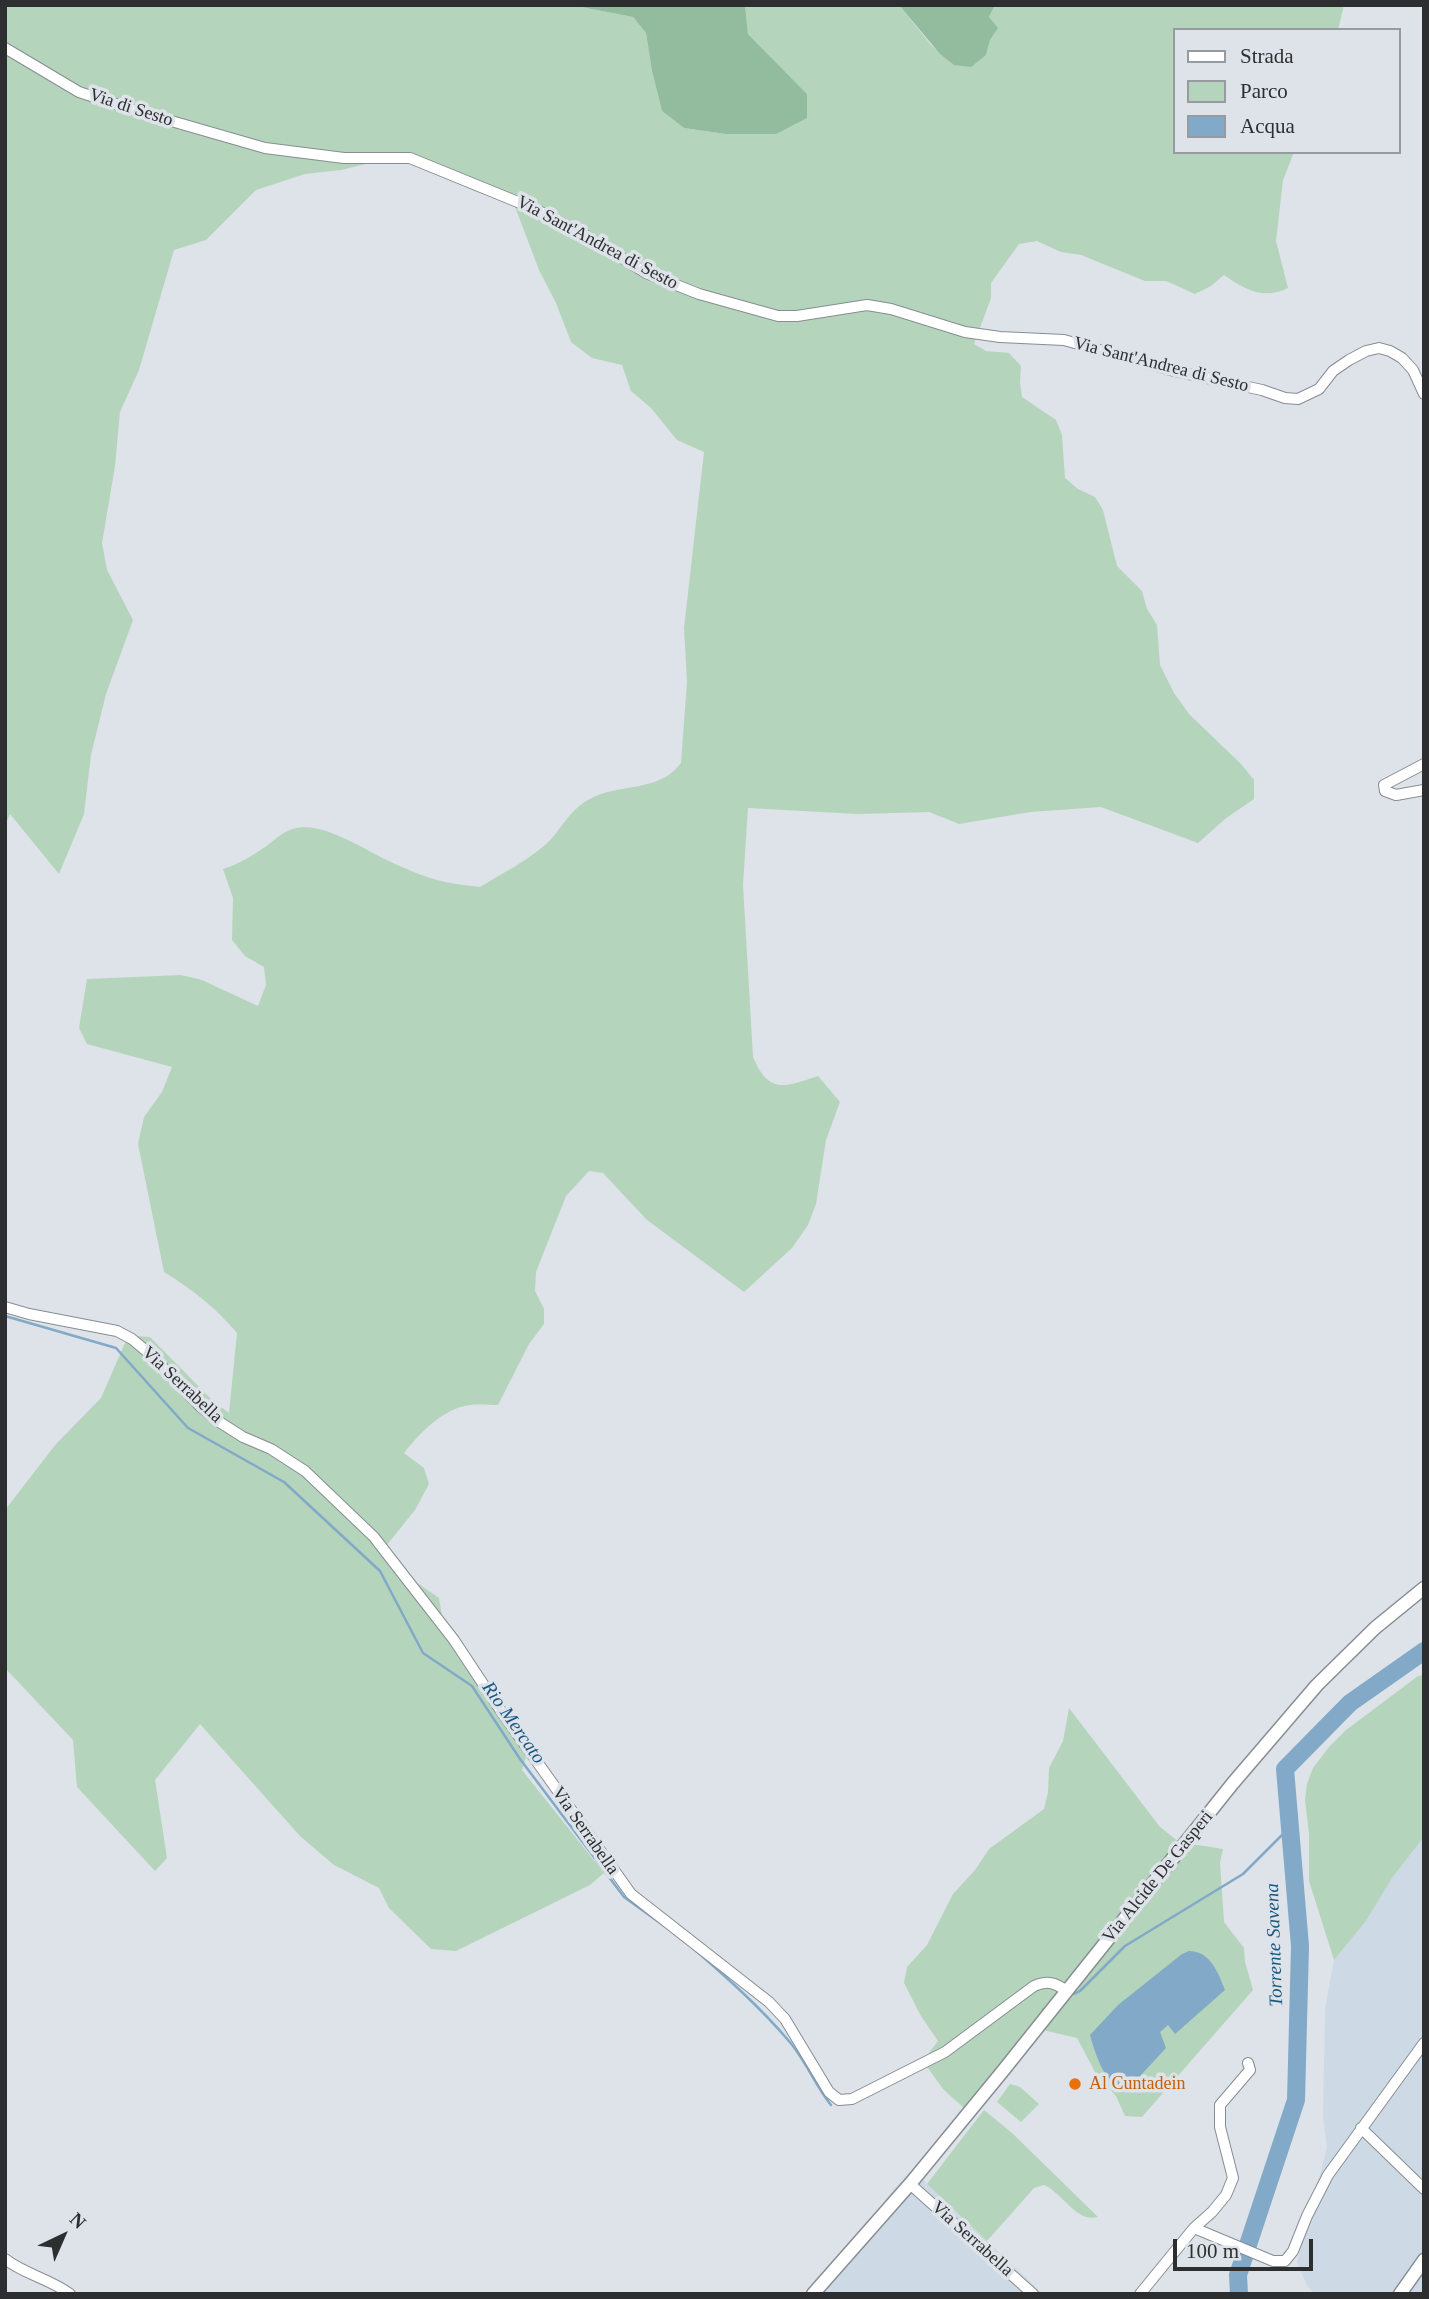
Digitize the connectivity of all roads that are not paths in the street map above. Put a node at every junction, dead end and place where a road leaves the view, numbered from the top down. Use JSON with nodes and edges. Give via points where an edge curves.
{"nodes":[{"id":1,"x":5,"y":48,"type":"edge"},
{"id":2,"x":265,"y":148,"type":"joint"},
{"id":3,"x":1424,"y":394,"type":"edge"},
{"id":4,"x":1424,"y":764,"type":"edge"},
{"id":5,"x":1424,"y":790,"type":"edge"},
{"id":6,"x":5,"y":1307,"type":"edge"},
{"id":7,"x":1424,"y":1588,"type":"edge"},
{"id":8,"x":1068,"y":1991,"type":"junction"},
{"id":9,"x":1424,"y":2043,"type":"edge"},
{"id":10,"x":1248,"y":2063,"type":"dead end"},
{"id":11,"x":1361,"y":2128,"type":"junction"},
{"id":12,"x":910,"y":2184,"type":"junction"},
{"id":13,"x":1424,"y":2189,"type":"edge"},
{"id":14,"x":1194,"y":2228,"type":"junction"},
{"id":15,"x":5,"y":2259,"type":"edge"},
{"id":16,"x":1424,"y":2260,"type":"edge"},
{"id":17,"x":70,"y":2294,"type":"edge"},
{"id":18,"x":813,"y":2294,"type":"edge"},
{"id":19,"x":1033,"y":2294,"type":"edge"},
{"id":20,"x":1140,"y":2294,"type":"edge"},
{"id":21,"x":1400,"y":2294,"type":"edge"}],
"edges":[{"from":1,"to":2,"type":"street","name":"Via di Sesto","via":[[79,92]]},
{"from":2,"to":3,"type":"street","name":"Via Sant'Andrea di Sesto","via":[[344,158],[410,158],[535,209],[646,273],[699,294],[778,316],[867,305],[965,332],[1064,340],[1298,399],[1319,389],[1349,360],[1379,348],[1402,358]]},
{"from":4,"to":5,"type":"street","via":[[1384,785],[1385,791],[1396,795]]},
{"from":6,"to":8,"type":"street","name":"Via Serrabella","via":[[117,1331],[132,1339],[221,1423],[291,1461],[330,1495],[373,1537],[454,1640],[631,1894],[769,2002],[785,2018],[829,2092],[839,2100],[852,2099],[935,2058],[1034,1986],[1052,1982]]},
{"from":7,"to":8,"type":"main road","name":"Via Alcide De Gasperi","via":[[1317,1685]]},
{"from":8,"to":12,"type":"main road","name":"Via Alcide De Gasperi"},
{"from":9,"to":11,"type":"street"},
{"from":10,"to":14,"type":"street","via":[[1250,2070],[1220,2105],[1220,2127],[1233,2178],[1226,2195]]},
{"from":11,"to":13,"type":"street"},
{"from":11,"to":14,"type":"street","via":[[1328,2175],[1289,2257],[1281,2262]]},
{"from":12,"to":18,"type":"main road","name":"Via Alcide De Gasperi"},
{"from":12,"to":19,"type":"street","name":"Via Serrabella"},
{"from":14,"to":20,"type":"street"},
{"from":15,"to":17,"type":"street"},
{"from":16,"to":21,"type":"main road"}]}
